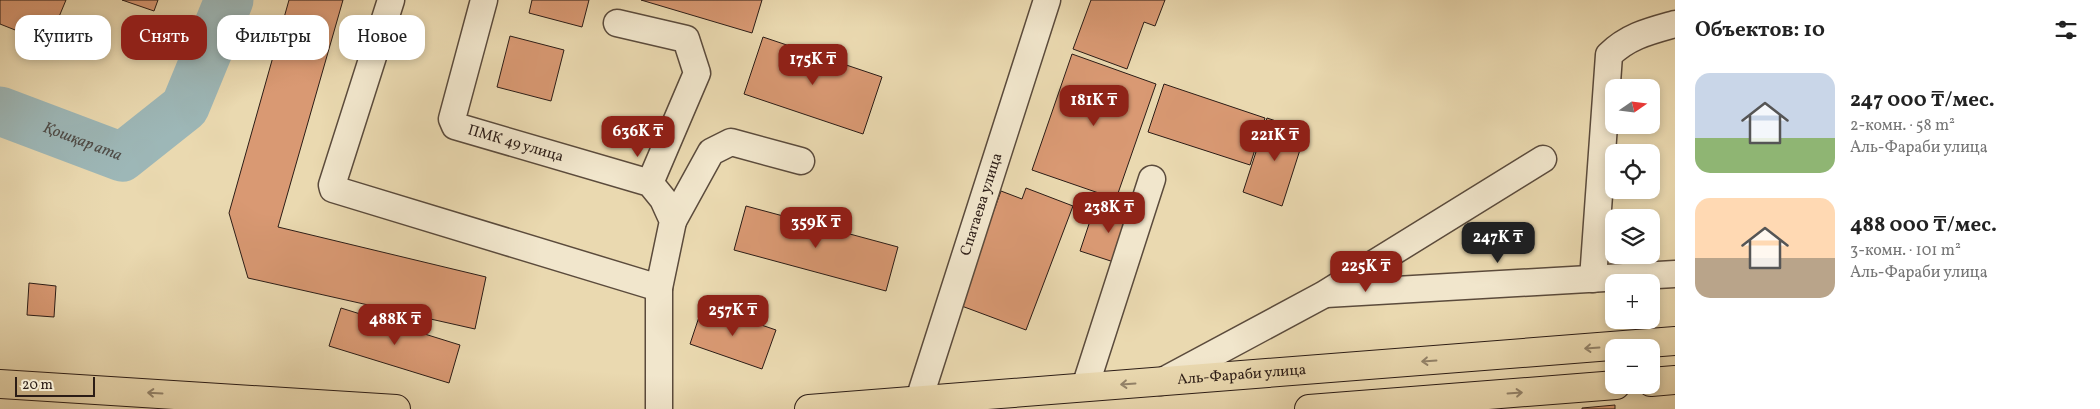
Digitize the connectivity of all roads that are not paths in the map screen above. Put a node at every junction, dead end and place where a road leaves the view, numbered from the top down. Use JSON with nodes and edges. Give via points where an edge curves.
{"nodes":[{"id":1,"x":391,"y":0,"type":"edge"},
{"id":2,"x":484,"y":0,"type":"edge"},
{"id":3,"x":1046,"y":0,"type":"edge"},
{"id":4,"x":616,"y":23,"type":"dead end"},
{"id":5,"x":1675,"y":24,"type":"edge"},
{"id":6,"x":1544,"y":159,"type":"dead end"},
{"id":7,"x":801,"y":161,"type":"dead end"},
{"id":8,"x":1152,"y":179,"type":"dead end"},
{"id":9,"x":650,"y":183,"type":"junction"},
{"id":10,"x":673,"y":221,"type":"junction"},
{"id":11,"x":1675,"y":274,"type":"edge"},
{"id":12,"x":1593,"y":279,"type":"junction"},
{"id":13,"x":659,"y":288,"type":"junction"},
{"id":14,"x":1323,"y":295,"type":"junction"},
{"id":15,"x":1675,"y":342,"type":"edge"},
{"id":16,"x":1675,"y":380,"type":"edge"},
{"id":17,"x":1660,"y":381,"type":"edge"},
{"id":18,"x":1161,"y":382,"type":"junction"},
{"id":19,"x":0,"y":384,"type":"edge"},
{"id":20,"x":1605,"y":386,"type":"edge"},
{"id":21,"x":1085,"y":387,"type":"junction"},
{"id":22,"x":916,"y":405,"type":"edge"},
{"id":23,"x":396,"y":409,"type":"edge"},
{"id":24,"x":659,"y":409,"type":"edge"},
{"id":25,"x":809,"y":409,"type":"edge"},
{"id":26,"x":1309,"y":409,"type":"edge"}],
"edges":[{"from":1,"to":13,"type":"street","via":[[333,189]]},
{"from":2,"to":9,"type":"street","name":"ПМК 49 улица","via":[[452,120],[455,126]]},
{"from":3,"to":22,"type":"street","name":"Спатаева улица"},
{"from":4,"to":9,"type":"street","via":[[686,39],[697,73]]},
{"from":5,"to":12,"type":"street","via":[[1621,44],[1609,55]]},
{"from":6,"to":14,"type":"street"},
{"from":7,"to":10,"type":"street","via":[[731,142],[711,152]]},
{"from":8,"to":21,"type":"street"},
{"from":9,"to":10,"type":"street","via":[[663,199]]},
{"from":10,"to":13,"type":"street"},
{"from":11,"to":12,"type":"street"},
{"from":12,"to":14,"type":"street"},
{"from":13,"to":24,"type":"street"},
{"from":14,"to":18,"type":"street"},
{"from":15,"to":18,"type":"main road","name":"Аль-Фараби улица","one_way":true},
{"from":16,"to":17,"type":"main road"},
{"from":18,"to":21,"type":"main road","name":"Аль-Фараби улица","one_way":true},
{"from":23,"to":19,"type":"main road","one_way":true},
{"from":26,"to":20,"type":"main road","one_way":true},
{"from":21,"to":22,"type":"main road","name":"Аль-Фараби улица"},
{"from":22,"to":25,"type":"main road","name":"Аль-Фараби улица"}]}
